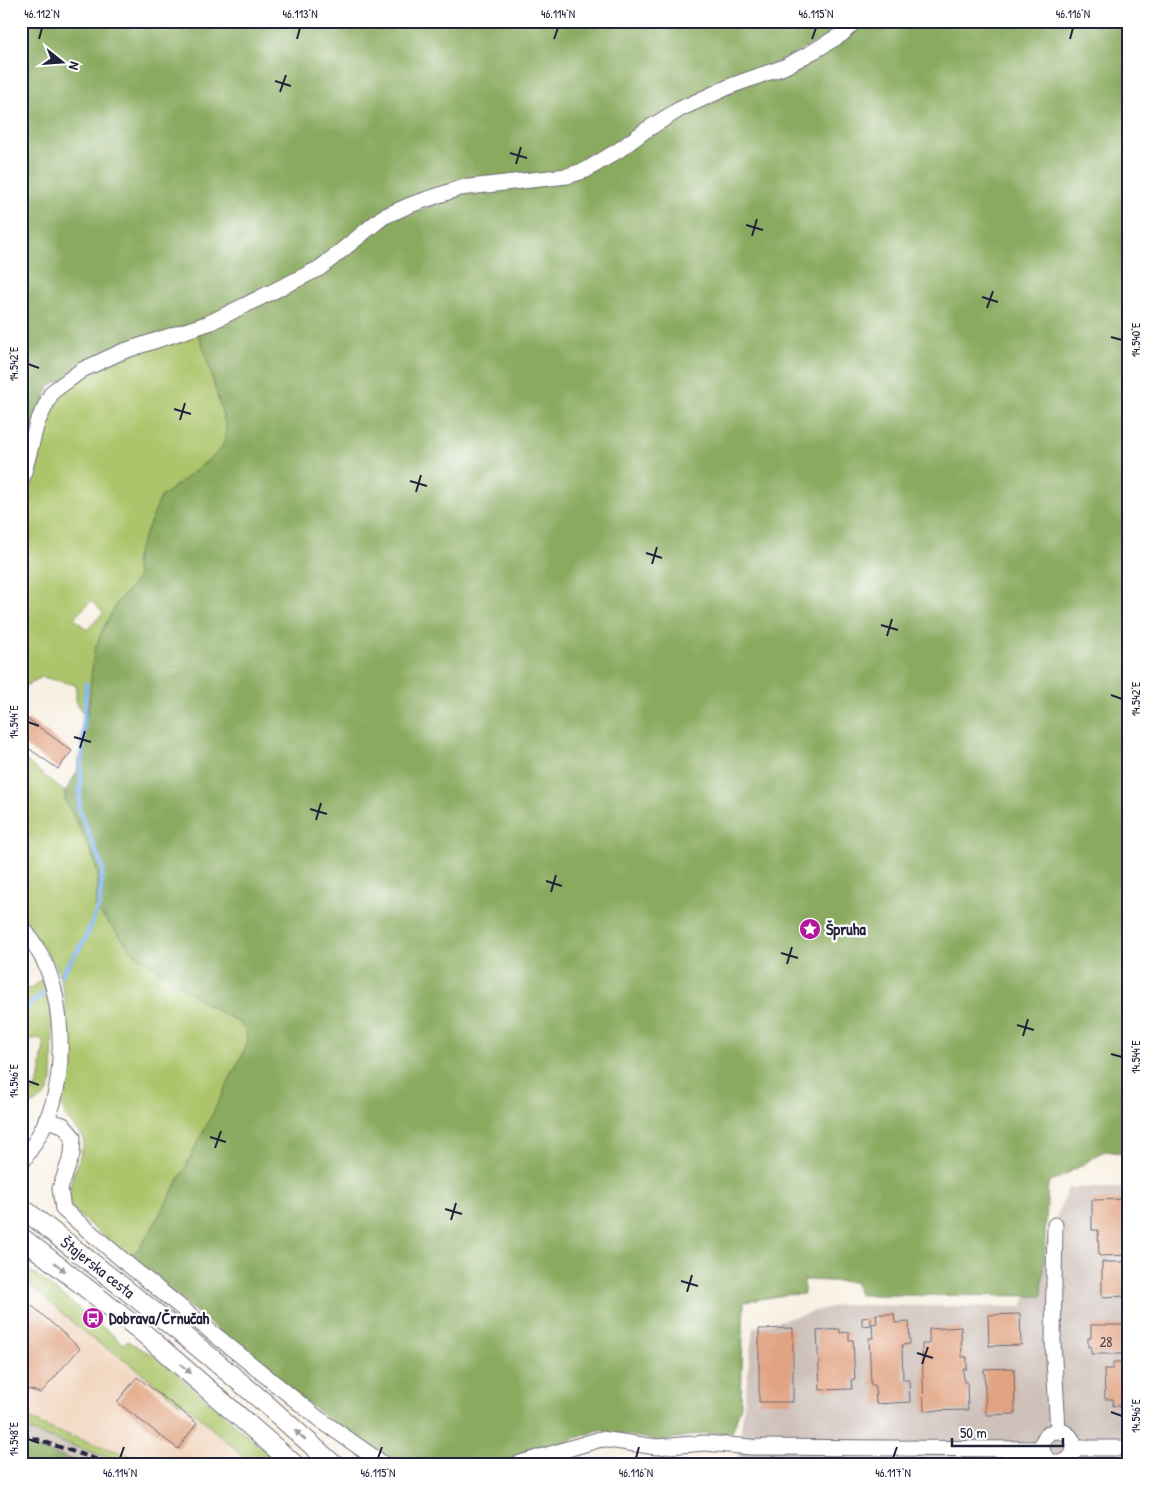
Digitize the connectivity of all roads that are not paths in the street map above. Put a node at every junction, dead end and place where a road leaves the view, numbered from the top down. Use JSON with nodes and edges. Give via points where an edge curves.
{"nodes":[{"id":1,"x":855,"y":21,"type":"edge"},
{"id":2,"x":21,"y":484,"type":"edge"},
{"id":3,"x":21,"y":925,"type":"edge"},
{"id":4,"x":46,"y":1120,"type":"junction"},
{"id":5,"x":21,"y":1164,"type":"edge"},
{"id":6,"x":21,"y":1207,"type":"edge"},
{"id":7,"x":1055,"y":1225,"type":"dead end"},
{"id":8,"x":21,"y":1237,"type":"edge"},
{"id":9,"x":1058,"y":1432,"type":"junction"},
{"id":10,"x":1074,"y":1448,"type":"junction"},
{"id":11,"x":1129,"y":1448,"type":"edge"},
{"id":12,"x":1042,"y":1449,"type":"junction"},
{"id":13,"x":1056,"y":1464,"type":"edge"},
{"id":14,"x":295,"y":1465,"type":"edge"},
{"id":15,"x":334,"y":1465,"type":"edge"},
{"id":16,"x":385,"y":1465,"type":"edge"},
{"id":17,"x":514,"y":1465,"type":"edge"}],
"edges":[{"from":1,"to":2,"type":"street","via":[[842,34],[814,52],[784,67],[733,84],[680,110],[586,170],[567,176],[460,188],[410,205],[383,217],[320,268],[209,323],[121,352],[82,370],[52,392],[37,423]]},
{"from":3,"to":4,"type":"street","via":[[44,960],[58,1002],[61,1040],[58,1081]]},
{"from":4,"to":5,"type":"street"},
{"from":4,"to":16,"type":"street","via":[[63,1125],[73,1137],[72,1154],[60,1189],[63,1209],[319,1419]]},
{"from":15,"to":6,"type":"main road","name":"Štajerska cesta","one_way":true,"via":[[183,1334]]},
{"from":7,"to":9,"type":"street","via":[[1053,1342]]},
{"from":8,"to":14,"type":"main road","name":"Štajerska cesta","one_way":true,"via":[[141,1331]]},
{"from":9,"to":10,"type":"street","via":[[1070,1437]]},
{"from":9,"to":12,"type":"street","via":[[1046,1436]]},
{"from":10,"to":11,"type":"street"},
{"from":10,"to":13,"type":"street","via":[[1068,1459]]},
{"from":12,"to":13,"type":"street","via":[[1048,1460]]},
{"from":12,"to":17,"type":"street","via":[[751,1447],[705,1443],[657,1447],[602,1439]]}]}
